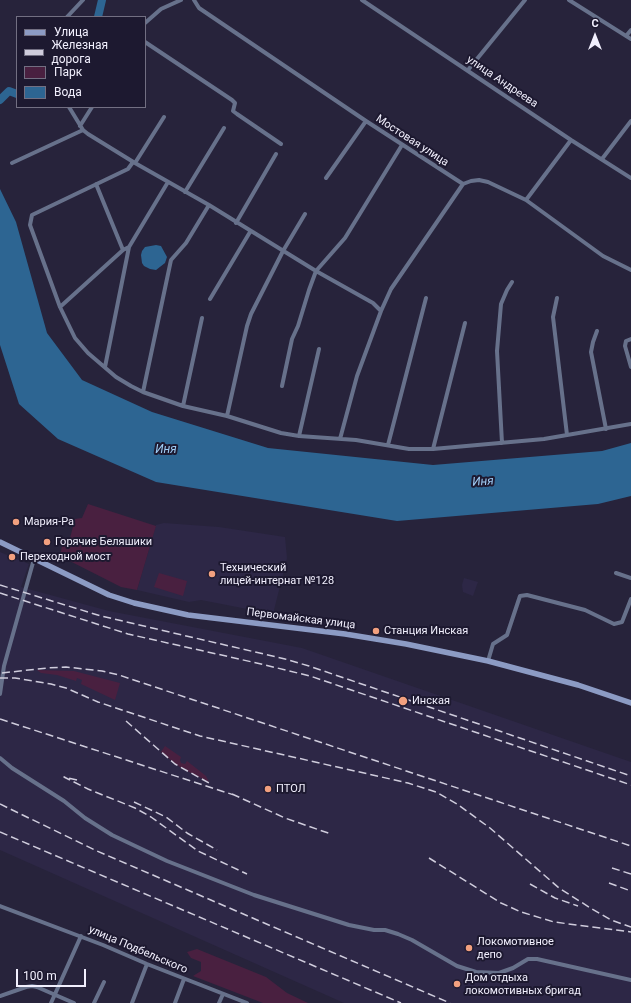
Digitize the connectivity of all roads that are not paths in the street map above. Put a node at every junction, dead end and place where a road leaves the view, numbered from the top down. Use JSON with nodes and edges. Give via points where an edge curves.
{"nodes":[{"id":1,"x":84,"y":0,"type":"edge"},
{"id":2,"x":181,"y":0,"type":"edge"},
{"id":3,"x":194,"y":0,"type":"edge"},
{"id":4,"x":362,"y":0,"type":"edge"},
{"id":5,"x":525,"y":0,"type":"edge"},
{"id":6,"x":569,"y":0,"type":"edge"},
{"id":7,"x":68,"y":16,"type":"edge"},
{"id":8,"x":146,"y":23,"type":"edge"},
{"id":9,"x":631,"y":30,"type":"edge"},
{"id":10,"x":626,"y":36,"type":"junction"},
{"id":11,"x":631,"y":39,"type":"edge"},
{"id":12,"x":146,"y":43,"type":"edge"},
{"id":13,"x":468,"y":70,"type":"junction"},
{"id":14,"x":70,"y":108,"type":"edge"},
{"id":15,"x":92,"y":108,"type":"edge"},
{"id":16,"x":164,"y":118,"type":"dead end"},
{"id":17,"x":366,"y":121,"type":"junction"},
{"id":18,"x":631,"y":121,"type":"edge"},
{"id":19,"x":82,"y":128,"type":"junction"},
{"id":20,"x":224,"y":128,"type":"dead end"},
{"id":21,"x":570,"y":140,"type":"junction"},
{"id":22,"x":281,"y":144,"type":"dead end"},
{"id":23,"x":402,"y":145,"type":"junction"},
{"id":24,"x":276,"y":154,"type":"dead end"},
{"id":25,"x":602,"y":159,"type":"junction"},
{"id":26,"x":12,"y":163,"type":"dead end"},
{"id":27,"x":134,"y":163,"type":"junction"},
{"id":28,"x":326,"y":178,"type":"dead end"},
{"id":29,"x":631,"y":178,"type":"edge"},
{"id":30,"x":168,"y":182,"type":"junction"},
{"id":31,"x":96,"y":184,"type":"junction"},
{"id":32,"x":463,"y":184,"type":"junction"},
{"id":33,"x":186,"y":192,"type":"junction"},
{"id":34,"x":526,"y":200,"type":"junction"},
{"id":35,"x":209,"y":205,"type":"junction"},
{"id":36,"x":305,"y":214,"type":"dead end"},
{"id":37,"x":236,"y":223,"type":"junction"},
{"id":38,"x":250,"y":232,"type":"junction"},
{"id":39,"x":130,"y":247,"type":"junction"},
{"id":40,"x":122,"y":250,"type":"junction"},
{"id":41,"x":283,"y":251,"type":"junction"},
{"id":42,"x":631,"y":270,"type":"edge"},
{"id":43,"x":316,"y":271,"type":"junction"},
{"id":44,"x":512,"y":282,"type":"dead end"},
{"id":45,"x":426,"y":298,"type":"dead end"},
{"id":46,"x":557,"y":298,"type":"dead end"},
{"id":47,"x":210,"y":299,"type":"dead end"},
{"id":48,"x":60,"y":307,"type":"junction"},
{"id":49,"x":381,"y":311,"type":"junction"},
{"id":50,"x":202,"y":318,"type":"dead end"},
{"id":51,"x":465,"y":323,"type":"dead end"},
{"id":52,"x":597,"y":331,"type":"dead end"},
{"id":53,"x":631,"y":338,"type":"edge"},
{"id":54,"x":320,"y":349,"type":"dead end"},
{"id":55,"x":105,"y":367,"type":"junction"},
{"id":56,"x":631,"y":367,"type":"edge"},
{"id":57,"x":282,"y":386,"type":"dead end"},
{"id":58,"x":143,"y":392,"type":"junction"},
{"id":59,"x":183,"y":406,"type":"junction"},
{"id":60,"x":227,"y":416,"type":"junction"},
{"id":61,"x":631,"y":424,"type":"edge"},
{"id":62,"x":606,"y":429,"type":"junction"},
{"id":63,"x":567,"y":435,"type":"junction"},
{"id":64,"x":299,"y":436,"type":"junction"},
{"id":65,"x":340,"y":439,"type":"junction"},
{"id":66,"x":502,"y":443,"type":"junction"},
{"id":67,"x":388,"y":445,"type":"junction"},
{"id":68,"x":433,"y":449,"type":"junction"},
{"id":69,"x":0,"y":542,"type":"edge"},
{"id":70,"x":34,"y":558,"type":"junction"},
{"id":71,"x":616,"y":573,"type":"dead end"},
{"id":72,"x":631,"y":578,"type":"edge"},
{"id":73,"x":631,"y":599,"type":"edge"},
{"id":74,"x":488,"y":661,"type":"junction"},
{"id":75,"x":0,"y":694,"type":"edge"},
{"id":76,"x":631,"y":703,"type":"edge"},
{"id":77,"x":0,"y":758,"type":"edge"},
{"id":78,"x":0,"y":906,"type":"edge"},
{"id":79,"x":81,"y":936,"type":"junction"},
{"id":80,"x":147,"y":964,"type":"junction"},
{"id":81,"x":184,"y":979,"type":"junction"},
{"id":82,"x":631,"y":980,"type":"edge"},
{"id":83,"x":104,"y":982,"type":"dead end"},
{"id":84,"x":223,"y":994,"type":"junction"},
{"id":85,"x":55,"y":995,"type":"junction"},
{"id":86,"x":0,"y":996,"type":"edge"},
{"id":87,"x":51,"y":1003,"type":"edge"},
{"id":88,"x":74,"y":1003,"type":"edge"},
{"id":89,"x":94,"y":1003,"type":"edge"},
{"id":90,"x":132,"y":1003,"type":"edge"},
{"id":91,"x":175,"y":1003,"type":"edge"},
{"id":92,"x":219,"y":1003,"type":"edge"},
{"id":93,"x":247,"y":1003,"type":"edge"}],
"edges":[{"from":1,"to":7,"type":"street"},
{"from":2,"to":8,"type":"street","via":[[161,9]]},
{"from":3,"to":17,"type":"street","name":"Мостовая улица","via":[[199,8]]},
{"from":4,"to":13,"type":"street","name":"улица Андреева"},
{"from":5,"to":13,"type":"street"},
{"from":6,"to":10,"type":"street"},
{"from":9,"to":10,"type":"street"},
{"from":10,"to":11,"type":"street"},
{"from":12,"to":22,"type":"street","via":[[232,100],[237,114]]},
{"from":13,"to":21,"type":"street","name":"улица Андреева"},
{"from":14,"to":19,"type":"street"},
{"from":15,"to":19,"type":"street"},
{"from":16,"to":27,"type":"street"},
{"from":17,"to":23,"type":"street","name":"Мостовая улица"},
{"from":17,"to":28,"type":"street"},
{"from":18,"to":25,"type":"street"},
{"from":19,"to":26,"type":"street"},
{"from":19,"to":27,"type":"street"},
{"from":20,"to":33,"type":"street"},
{"from":21,"to":25,"type":"street","name":"улица Андреева"},
{"from":21,"to":34,"type":"street"},
{"from":23,"to":32,"type":"street","name":"Мостовая улица"},
{"from":23,"to":43,"type":"street","via":[[345,238]]},
{"from":24,"to":37,"type":"street"},
{"from":25,"to":29,"type":"street","name":"улица Андреева"},
{"from":27,"to":30,"type":"street"},
{"from":27,"to":31,"type":"street","via":[[128,169]]},
{"from":30,"to":33,"type":"street"},
{"from":30,"to":39,"type":"street"},
{"from":31,"to":40,"type":"street"},
{"from":31,"to":48,"type":"street","via":[[30,218],[30,225]]},
{"from":32,"to":34,"type":"street","via":[[479,180],[488,182]]},
{"from":32,"to":49,"type":"street","via":[[391,289]]},
{"from":33,"to":35,"type":"street"},
{"from":34,"to":42,"type":"street","via":[[603,256]]},
{"from":35,"to":37,"type":"street"},
{"from":35,"to":58,"type":"street","via":[[186,243],[171,260]]},
{"from":36,"to":41,"type":"street"},
{"from":37,"to":38,"type":"street"},
{"from":38,"to":41,"type":"street"},
{"from":38,"to":47,"type":"street"},
{"from":39,"to":40,"type":"street"},
{"from":39,"to":55,"type":"street"},
{"from":40,"to":48,"type":"street"},
{"from":41,"to":43,"type":"street"},
{"from":41,"to":60,"type":"street","via":[[251,314]]},
{"from":43,"to":49,"type":"street","via":[[373,303]]},
{"from":43,"to":57,"type":"street","via":[[292,338]]},
{"from":44,"to":66,"type":"street","via":[[501,304],[497,351]]},
{"from":45,"to":67,"type":"street"},
{"from":46,"to":63,"type":"street","via":[[553,317]]},
{"from":48,"to":55,"type":"street","via":[[75,338]]},
{"from":49,"to":65,"type":"street","via":[[358,376]]},
{"from":50,"to":59,"type":"street"},
{"from":51,"to":68,"type":"street"},
{"from":52,"to":62,"type":"street","via":[[591,352]]},
{"from":53,"to":56,"type":"street","via":[[626,341],[625,346]]},
{"from":54,"to":64,"type":"street"},
{"from":55,"to":58,"type":"street","via":[[116,377]]},
{"from":58,"to":59,"type":"street"},
{"from":59,"to":60,"type":"street"},
{"from":60,"to":64,"type":"street"},
{"from":61,"to":62,"type":"street"},
{"from":62,"to":63,"type":"street"},
{"from":63,"to":66,"type":"street"},
{"from":64,"to":65,"type":"street"},
{"from":65,"to":67,"type":"street"},
{"from":66,"to":68,"type":"street"},
{"from":67,"to":68,"type":"street","via":[[409,449]]},
{"from":69,"to":70,"type":"main road","name":"Первомайская улица"},
{"from":70,"to":74,"type":"main road","name":"Первомайская улица","via":[[109,595],[152,607],[188,615],[345,634]]},
{"from":70,"to":75,"type":"street","via":[[3,668]]},
{"from":71,"to":72,"type":"street"},
{"from":73,"to":74,"type":"street","via":[[622,622],[614,624],[579,608],[526,594],[520,596],[507,636],[493,644]]},
{"from":74,"to":76,"type":"main road","name":"Первомайская улица","via":[[578,685]]},
{"from":77,"to":82,"type":"street","via":[[112,835],[167,861],[254,895],[349,925],[398,934],[457,966],[476,972],[500,973],[528,959],[537,959]]},
{"from":78,"to":79,"type":"street","name":"улица Подбельского"},
{"from":79,"to":80,"type":"street","name":"улица Подбельского"},
{"from":79,"to":85,"type":"street"},
{"from":80,"to":81,"type":"street","name":"улица Подбельского"},
{"from":80,"to":90,"type":"street"},
{"from":81,"to":84,"type":"street","name":"улица Подбельского"},
{"from":81,"to":91,"type":"street"},
{"from":83,"to":89,"type":"street"},
{"from":84,"to":92,"type":"street"},
{"from":84,"to":93,"type":"street","name":"улица Подбельского"},
{"from":85,"to":86,"type":"street","via":[[32,986]]},
{"from":85,"to":87,"type":"street"},
{"from":85,"to":88,"type":"street"}]}
